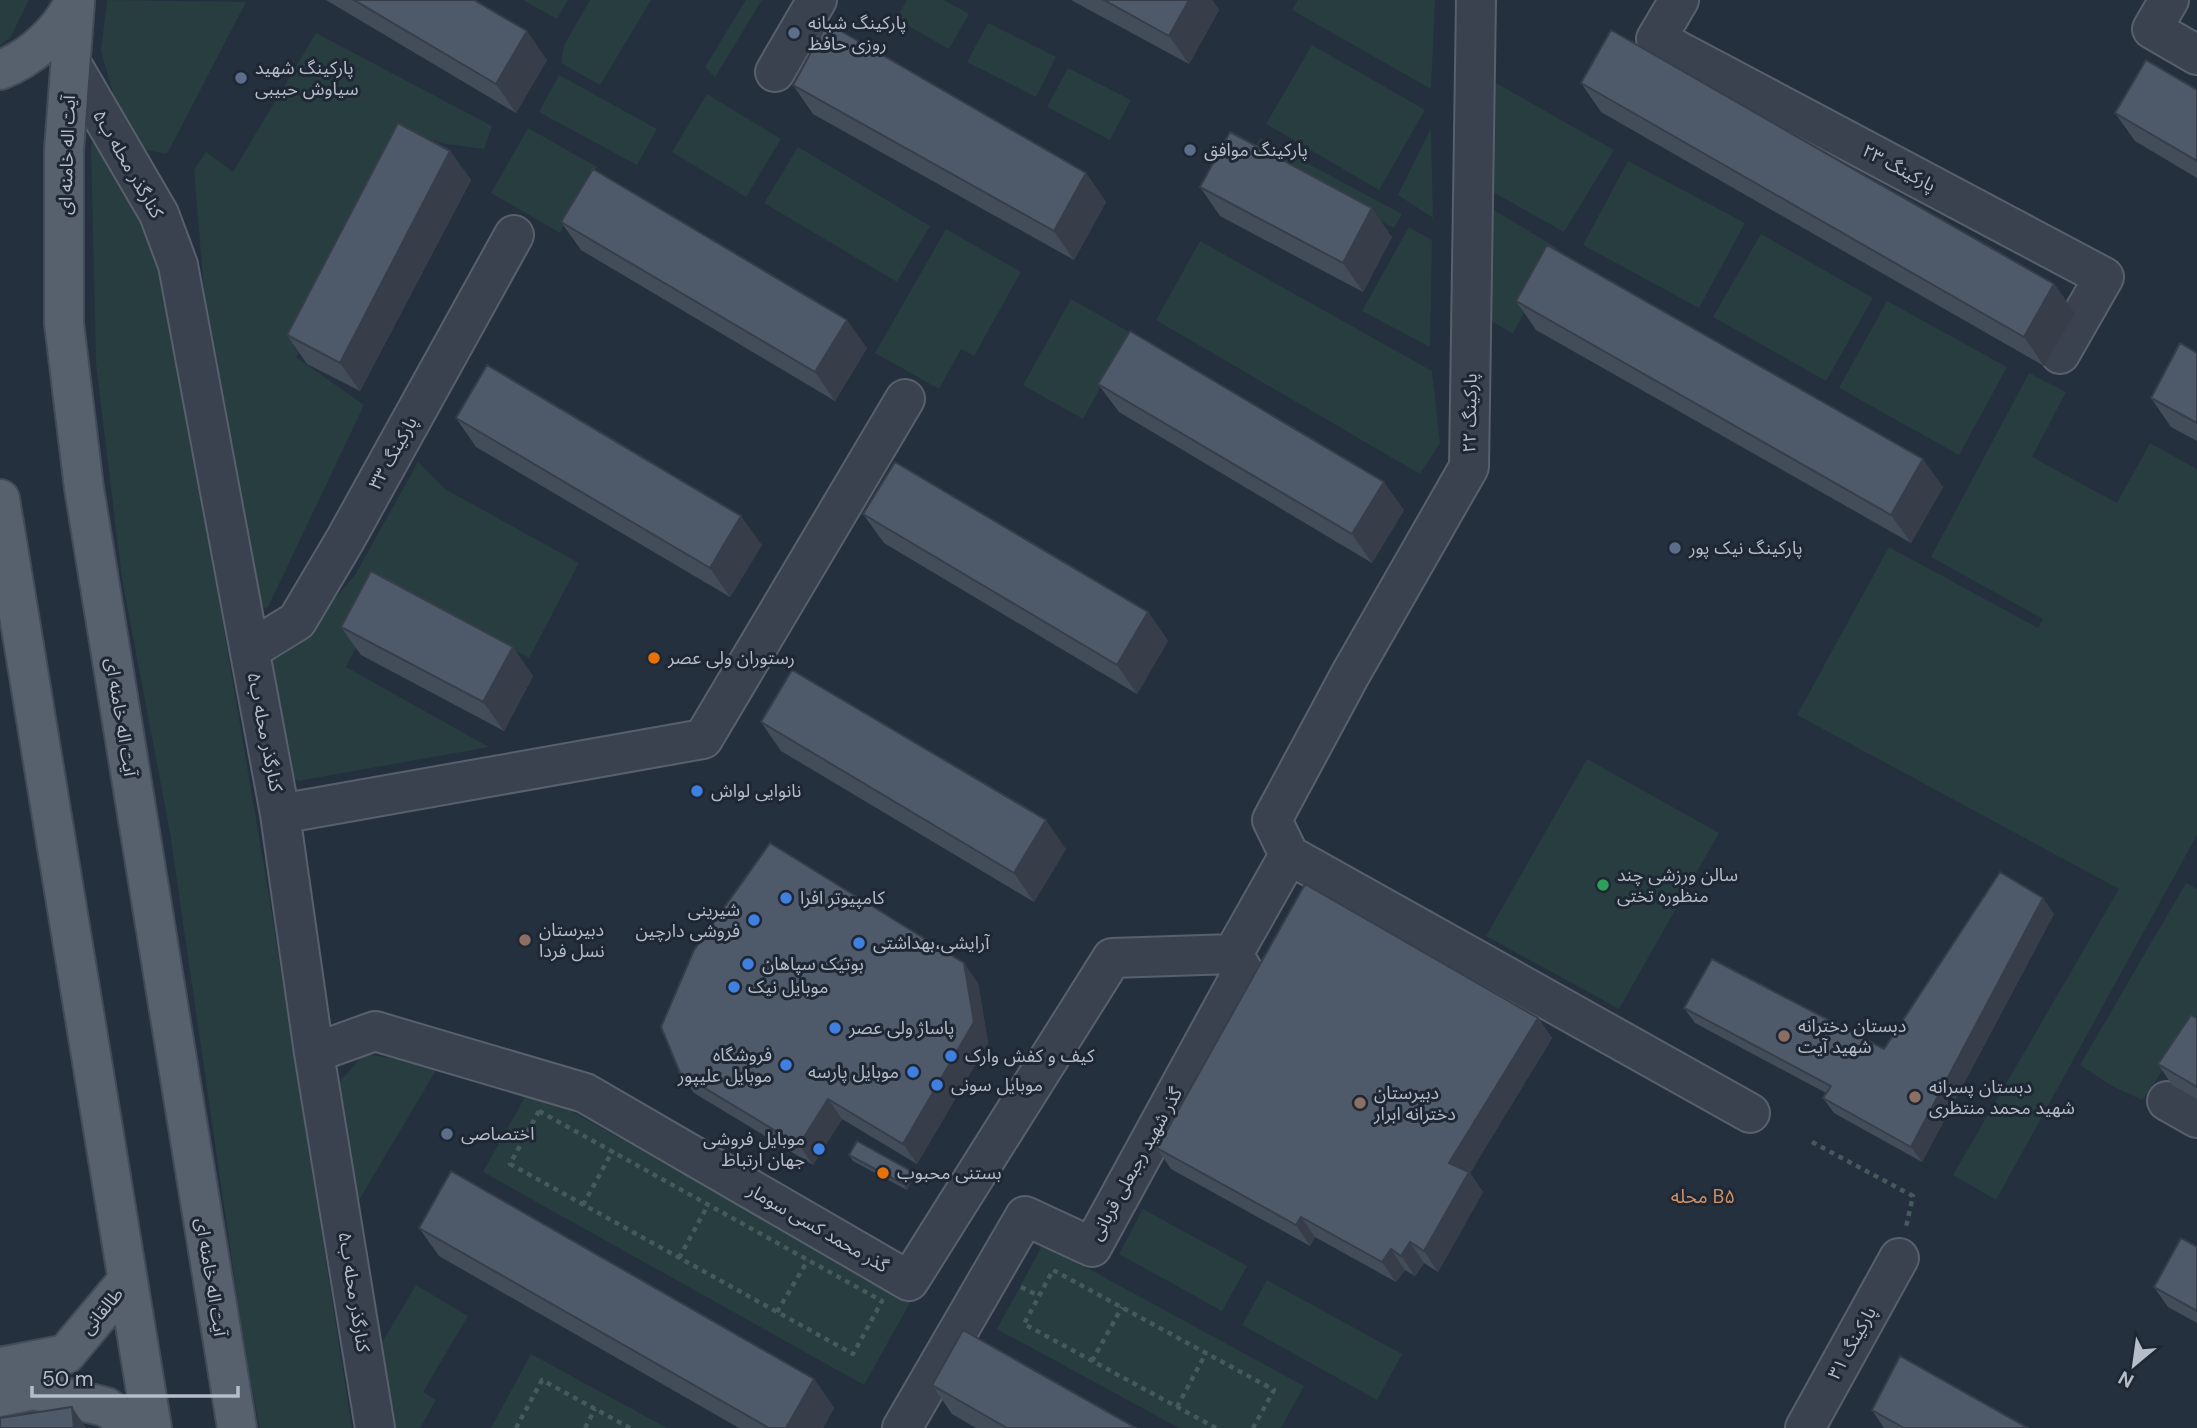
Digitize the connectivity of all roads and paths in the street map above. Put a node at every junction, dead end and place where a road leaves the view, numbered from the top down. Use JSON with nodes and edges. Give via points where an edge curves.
{"nodes":[{"id":1,"x":817,"y":0,"type":"edge"},
{"id":2,"x":1476,"y":0,"type":"edge"},
{"id":3,"x":1679,"y":0,"type":"edge"},
{"id":4,"x":2169,"y":0,"type":"edge"},
{"id":5,"x":75,"y":1,"type":"edge"},
{"id":6,"x":2197,"y":55,"type":"edge"},
{"id":7,"x":71,"y":63,"type":"junction"},
{"id":8,"x":0,"y":70,"type":"edge"},
{"id":9,"x":775,"y":72,"type":"dead end"},
{"id":10,"x":514,"y":235,"type":"dead end"},
{"id":11,"x":2060,"y":354,"type":"dead end"},
{"id":12,"x":905,"y":399,"type":"dead end"},
{"id":13,"x":0,"y":499,"type":"edge"},
{"id":14,"x":250,"y":650,"type":"junction"},
{"id":15,"x":280,"y":814,"type":"junction"},
{"id":16,"x":1289,"y":855,"type":"junction"},
{"id":17,"x":1233,"y":954,"type":"junction"},
{"id":18,"x":314,"y":1052,"type":"junction"},
{"id":19,"x":1750,"y":1113,"type":"dead end"},
{"id":20,"x":1812,"y":1142,"type":"dead end"},
{"id":21,"x":612,"y":1152,"type":"junction"},
{"id":22,"x":583,"y":1205,"type":"junction"},
{"id":23,"x":708,"y":1205,"type":"junction"},
{"id":24,"x":680,"y":1258,"type":"junction"},
{"id":25,"x":1899,"y":1258,"type":"joint"},
{"id":26,"x":808,"y":1260,"type":"junction"},
{"id":27,"x":127,"y":1281,"type":"junction"},
{"id":28,"x":1122,"y":1307,"type":"junction"},
{"id":29,"x":777,"y":1312,"type":"junction"},
{"id":30,"x":1206,"y":1353,"type":"junction"},
{"id":31,"x":1092,"y":1361,"type":"junction"},
{"id":32,"x":0,"y":1367,"type":"edge"},
{"id":33,"x":0,"y":1397,"type":"edge"},
{"id":34,"x":1177,"y":1407,"type":"junction"},
{"id":35,"x":595,"y":1409,"type":"junction"},
{"id":36,"x":136,"y":1428,"type":"edge"},
{"id":37,"x":152,"y":1428,"type":"edge"},
{"id":38,"x":237,"y":1428,"type":"edge"},
{"id":39,"x":375,"y":1428,"type":"edge"},
{"id":40,"x":516,"y":1428,"type":"edge"},
{"id":41,"x":585,"y":1428,"type":"edge"},
{"id":42,"x":629,"y":1428,"type":"edge"},
{"id":43,"x":902,"y":1428,"type":"edge"},
{"id":44,"x":1216,"y":1428,"type":"edge"},
{"id":45,"x":1253,"y":1428,"type":"edge"},
{"id":46,"x":1805,"y":1428,"type":"edge"}],
"edges":[{"from":1,"to":9,"type":"street"},
{"from":2,"to":16,"type":"street","name":"پارکینگ ۲۲","via":[[1469,467],[1272,820]]},
{"from":3,"to":11,"type":"street","name":"پارکینگ ۲۳","via":[[1656,38],[2104,277]]},
{"from":4,"to":6,"type":"street","via":[[2152,29]]},
{"from":5,"to":7,"type":"main road","name":"آیت اله خامنه ای"},
{"from":5,"to":8,"type":"main road","via":[[23,61]]},
{"from":7,"to":14,"type":"street","name":"کنارگذر محله ب۵","via":[[159,214],[178,265]]},
{"from":7,"to":38,"type":"main road","name":"آیت اله خامنه ای","via":[[64,150],[64,323],[83,475]]},
{"from":10,"to":14,"type":"street","name":"پارکینگ ۳۳","via":[[297,621]]},
{"from":12,"to":15,"type":"street","via":[[703,739]]},
{"from":13,"to":27,"type":"main road"},
{"from":14,"to":15,"type":"street","name":"کنارگذر محله ب۵"},
{"from":15,"to":18,"type":"street","name":"کنارگذر محله ب۵"},
{"from":16,"to":17,"type":"street"},
{"from":16,"to":19,"type":"street"},
{"from":17,"to":18,"type":"street","name":"گذر محمد کسی سومار","via":[[1112,958],[909,1281],[585,1093],[374,1031]]},
{"from":17,"to":43,"type":"street","name":"گذر شهید رجبعلی قربانی","via":[[1243,971],[1092,1247],[1025,1216]]},
{"from":18,"to":39,"type":"street","name":"کنارگذر محله ب۵"},
{"from":20,"to":25,"type":"path","via":[[1913,1196]]},
{"from":21,"to":22,"type":"path"},
{"from":21,"to":22,"type":"path","via":[[539,1111],[510,1164]]},
{"from":21,"to":23,"type":"path"},
{"from":22,"to":24,"type":"path"},
{"from":23,"to":24,"type":"path"},
{"from":23,"to":26,"type":"path"},
{"from":24,"to":29,"type":"path"},
{"from":25,"to":46,"type":"street","name":"پارکینگ ۳۱"},
{"from":26,"to":29,"type":"path"},
{"from":26,"to":29,"type":"path","via":[[882,1301],[853,1354]]},
{"from":27,"to":32,"type":"main road","name":"طالقانی","via":[[66,1354]]},
{"from":27,"to":37,"type":"main road"},
{"from":28,"to":30,"type":"path"},
{"from":28,"to":31,"type":"path"},
{"from":28,"to":31,"type":"path","via":[[1053,1270],[1024,1324]]},
{"from":30,"to":34,"type":"path"},
{"from":30,"to":45,"type":"path","via":[[1274,1390]]},
{"from":31,"to":34,"type":"path"},
{"from":33,"to":36,"type":"main road","via":[[34,1390],[106,1407]]},
{"from":34,"to":44,"type":"path"},
{"from":35,"to":40,"type":"path","via":[[542,1380]]},
{"from":35,"to":41,"type":"path"},
{"from":35,"to":42,"type":"path"}]}
